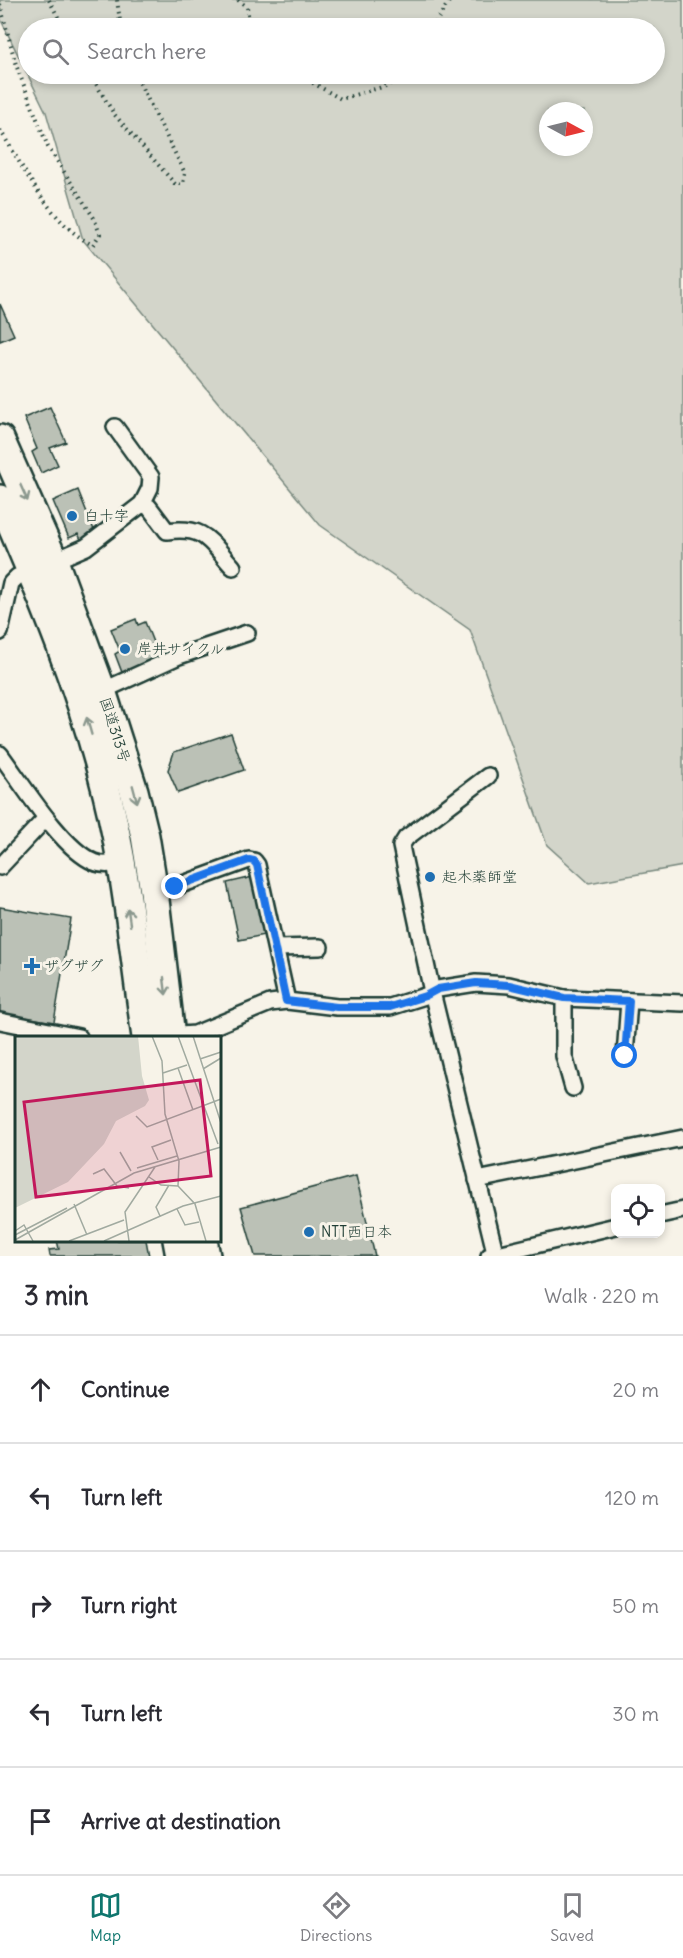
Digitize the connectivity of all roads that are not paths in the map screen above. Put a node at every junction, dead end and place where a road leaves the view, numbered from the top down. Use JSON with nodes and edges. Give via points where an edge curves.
{"nodes":[{"id":1,"x":115,"y":427,"type":"dead end"},
{"id":2,"x":0,"y":440,"type":"edge"},
{"id":3,"x":0,"y":499,"type":"edge"},
{"id":4,"x":142,"y":504,"type":"junction"},
{"id":5,"x":43,"y":565,"type":"junction"},
{"id":6,"x":232,"y":567,"type":"dead end"},
{"id":7,"x":0,"y":632,"type":"edge"},
{"id":8,"x":247,"y":633,"type":"dead end"},
{"id":9,"x":102,"y":691,"type":"junction"},
{"id":10,"x":0,"y":754,"type":"edge"},
{"id":11,"x":488,"y":776,"type":"dead end"},
{"id":12,"x":46,"y":818,"type":"junction"},
{"id":13,"x":122,"y":863,"type":"junction"},
{"id":14,"x":0,"y":867,"type":"edge"},
{"id":15,"x":154,"y":891,"type":"junction"},
{"id":16,"x":320,"y":947,"type":"dead end"},
{"id":17,"x":276,"y":948,"type":"junction"},
{"id":18,"x":432,"y":992,"type":"junction"},
{"id":19,"x":564,"y":998,"type":"junction"},
{"id":20,"x":286,"y":1001,"type":"junction"},
{"id":21,"x":629,"y":1001,"type":"junction"},
{"id":22,"x":683,"y":1003,"type":"edge"},
{"id":23,"x":0,"y":1021,"type":"edge"},
{"id":24,"x":75,"y":1036,"type":"edge"},
{"id":25,"x":158,"y":1036,"type":"edge"},
{"id":26,"x":158,"y":1036,"type":"edge"},
{"id":27,"x":170,"y":1036,"type":"edge"},
{"id":28,"x":625,"y":1056,"type":"dead end"},
{"id":29,"x":573,"y":1089,"type":"dead end"},
{"id":30,"x":683,"y":1138,"type":"edge"},
{"id":31,"x":477,"y":1180,"type":"junction"},
{"id":32,"x":683,"y":1210,"type":"edge"},
{"id":33,"x":665,"y":1214,"type":"edge"},
{"id":34,"x":611,"y":1227,"type":"edge"},
{"id":35,"x":177,"y":1241,"type":"edge"},
{"id":36,"x":204,"y":1241,"type":"edge"},
{"id":37,"x":493,"y":1255,"type":"edge"},
{"id":38,"x":180,"y":1256,"type":"edge"},
{"id":39,"x":206,"y":1256,"type":"edge"}],
"edges":[{"from":1,"to":4,"type":"street","via":[[151,477]]},
{"from":2,"to":5,"type":"highway","name":"国道313号","one_way":true},
{"from":3,"to":5,"type":"highway","name":"国道313号"},
{"from":4,"to":5,"type":"street","via":[[86,547]]},
{"from":4,"to":6,"type":"street","via":[[149,507],[167,531],[186,529],[205,536]]},
{"from":5,"to":7,"type":"street","via":[[11,583]]},
{"from":5,"to":9,"type":"highway","name":"国道313号"},
{"from":13,"to":5,"type":"highway","name":"国道313号","one_way":true,"via":[[108,796]]},
{"from":8,"to":9,"type":"street","via":[[180,656]]},
{"from":9,"to":15,"type":"highway","name":"国道313号","one_way":true,"via":[[134,791]]},
{"from":10,"to":12,"type":"street"},
{"from":11,"to":18,"type":"street","via":[[406,838],[401,846]]},
{"from":12,"to":13,"type":"street","via":[[72,846],[94,862]]},
{"from":12,"to":14,"type":"street"},
{"from":25,"to":13,"type":"highway","name":"国道313号","one_way":true},
{"from":15,"to":17,"type":"street","via":[[254,861]]},
{"from":15,"to":26,"type":"highway","name":"国道313号","one_way":true},
{"from":16,"to":17,"type":"street"},
{"from":17,"to":20,"type":"street"},
{"from":18,"to":19,"type":"street","via":[[476,983],[509,985]]},
{"from":18,"to":20,"type":"street","via":[[390,1007],[337,1007]]},
{"from":18,"to":31,"type":"street"},
{"from":19,"to":21,"type":"street"},
{"from":19,"to":29,"type":"street","via":[[564,1056]]},
{"from":20,"to":27,"type":"street","via":[[270,1002],[195,1034]]},
{"from":21,"to":22,"type":"street"},
{"from":21,"to":28,"type":"street"},
{"from":23,"to":24,"type":"street"},
{"from":30,"to":31,"type":"street"},
{"from":31,"to":37,"type":"street"},
{"from":32,"to":33,"type":"street"},
{"from":34,"to":37,"type":"street"},
{"from":35,"to":38,"type":"highway"},
{"from":36,"to":39,"type":"highway"}]}
